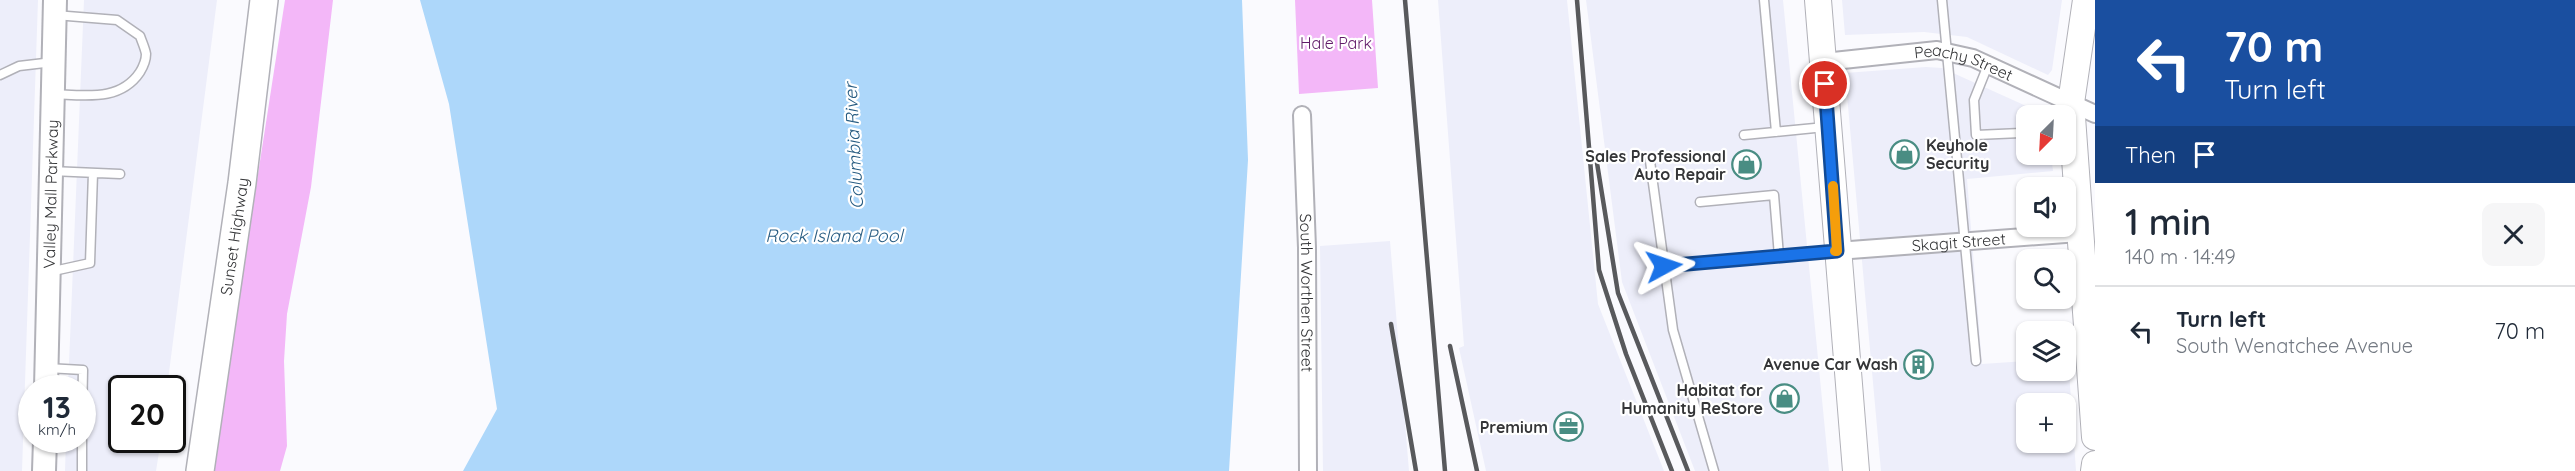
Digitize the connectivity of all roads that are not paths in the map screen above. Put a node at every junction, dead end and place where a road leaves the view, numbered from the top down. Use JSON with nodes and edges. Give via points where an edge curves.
{"nodes":[{"id":1,"x":264,"y":0,"type":"edge"},
{"id":2,"x":1764,"y":0,"type":"edge"},
{"id":3,"x":1818,"y":0,"type":"edge"},
{"id":4,"x":1942,"y":0,"type":"edge"},
{"id":5,"x":2086,"y":0,"type":"edge"},
{"id":6,"x":55,"y":8,"type":"edge"},
{"id":7,"x":1946,"y":51,"type":"junction"},
{"id":8,"x":54,"y":62,"type":"junction"},
{"id":9,"x":1824,"y":62,"type":"junction"},
{"id":10,"x":1988,"y":65,"type":"junction"},
{"id":11,"x":0,"y":75,"type":"edge"},
{"id":12,"x":53,"y":94,"type":"junction"},
{"id":13,"x":2072,"y":103,"type":"junction"},
{"id":14,"x":2095,"y":114,"type":"edge"},
{"id":15,"x":1302,"y":115,"type":"dead end"},
{"id":16,"x":1828,"y":127,"type":"junction"},
{"id":17,"x":1776,"y":132,"type":"junction"},
{"id":18,"x":2016,"y":134,"type":"edge"},
{"id":19,"x":1744,"y":135,"type":"dead end"},
{"id":20,"x":1650,"y":161,"type":"dead end"},
{"id":21,"x":2075,"y":165,"type":"edge"},
{"id":22,"x":51,"y":171,"type":"junction"},
{"id":23,"x":93,"y":173,"type":"junction"},
{"id":24,"x":120,"y":174,"type":"dead end"},
{"id":25,"x":1700,"y":202,"type":"dead end"},
{"id":26,"x":2079,"y":233,"type":"junction"},
{"id":27,"x":1965,"y":242,"type":"junction"},
{"id":28,"x":1837,"y":251,"type":"junction"},
{"id":29,"x":1779,"y":256,"type":"junction"},
{"id":30,"x":1664,"y":266,"type":"junction"},
{"id":31,"x":49,"y":272,"type":"junction"},
{"id":32,"x":2090,"y":289,"type":"edge"},
{"id":33,"x":2091,"y":322,"type":"edge"},
{"id":34,"x":1976,"y":361,"type":"dead end"},
{"id":35,"x":46,"y":375,"type":"edge"},
{"id":36,"x":60,"y":375,"type":"edge"},
{"id":37,"x":83,"y":375,"type":"edge"},
{"id":38,"x":2095,"y":437,"type":"edge"},
{"id":39,"x":45,"y":453,"type":"edge"},
{"id":40,"x":82,"y":453,"type":"edge"},
{"id":41,"x":2095,"y":464,"type":"edge"},
{"id":42,"x":44,"y":471,"type":"edge"},
{"id":43,"x":82,"y":471,"type":"edge"},
{"id":44,"x":200,"y":471,"type":"edge"},
{"id":45,"x":1308,"y":471,"type":"edge"},
{"id":46,"x":1714,"y":471,"type":"edge"},
{"id":47,"x":1856,"y":471,"type":"edge"},
{"id":48,"x":2094,"y":471,"type":"edge"}],
"edges":[{"from":1,"to":44,"type":"highway","name":"Sunset Highway"},
{"from":2,"to":17,"type":"lane"},
{"from":3,"to":9,"type":"main road"},
{"from":4,"to":7,"type":"lane"},
{"from":5,"to":13,"type":"main road"},
{"from":6,"to":8,"type":"main road","name":"Valley Mall Parkway"},
{"from":6,"to":12,"type":"lane","via":[[117,20],[140,36],[146,56],[133,82],[117,92]]},
{"from":7,"to":9,"type":"street","name":"Peachy Street"},
{"from":7,"to":10,"type":"street","name":"Peachy Street"},
{"from":7,"to":27,"type":"lane"},
{"from":8,"to":11,"type":"lane","via":[[19,66]]},
{"from":8,"to":12,"type":"main road","name":"Valley Mall Parkway"},
{"from":9,"to":16,"type":"main road"},
{"from":10,"to":13,"type":"street","name":"Peachy Street"},
{"from":10,"to":18,"type":"lane","via":[[1974,100],[1976,135]]},
{"from":12,"to":22,"type":"main road","name":"Valley Mall Parkway"},
{"from":13,"to":14,"type":"street","name":"Peachy Street"},
{"from":15,"to":45,"type":"street","name":"South Worthen Street"},
{"from":16,"to":17,"type":"lane"},
{"from":16,"to":28,"type":"main road"},
{"from":17,"to":19,"type":"lane"},
{"from":20,"to":30,"type":"lane"},
{"from":21,"to":26,"type":"main road"},
{"from":22,"to":23,"type":"lane"},
{"from":22,"to":31,"type":"main road","name":"Valley Mall Parkway"},
{"from":23,"to":24,"type":"lane"},
{"from":23,"to":31,"type":"lane","via":[[90,263]]},
{"from":25,"to":29,"type":"lane","via":[[1774,195]]},
{"from":26,"to":27,"type":"street","name":"Skagit Street"},
{"from":26,"to":32,"type":"main road"},
{"from":27,"to":28,"type":"street","name":"Skagit Street"},
{"from":27,"to":34,"type":"lane"},
{"from":28,"to":29,"type":"lane"},
{"from":28,"to":47,"type":"main road"},
{"from":29,"to":30,"type":"lane"},
{"from":30,"to":46,"type":"lane","via":[[1672,330]]},
{"from":31,"to":35,"type":"main road","name":"Valley Mall Parkway"},
{"from":32,"to":33,"type":"main road"},
{"from":33,"to":38,"type":"main road"},
{"from":36,"to":37,"type":"lane","via":[[83,370]]},
{"from":39,"to":42,"type":"main road"},
{"from":40,"to":43,"type":"lane"},
{"from":41,"to":48,"type":"main road"}]}
